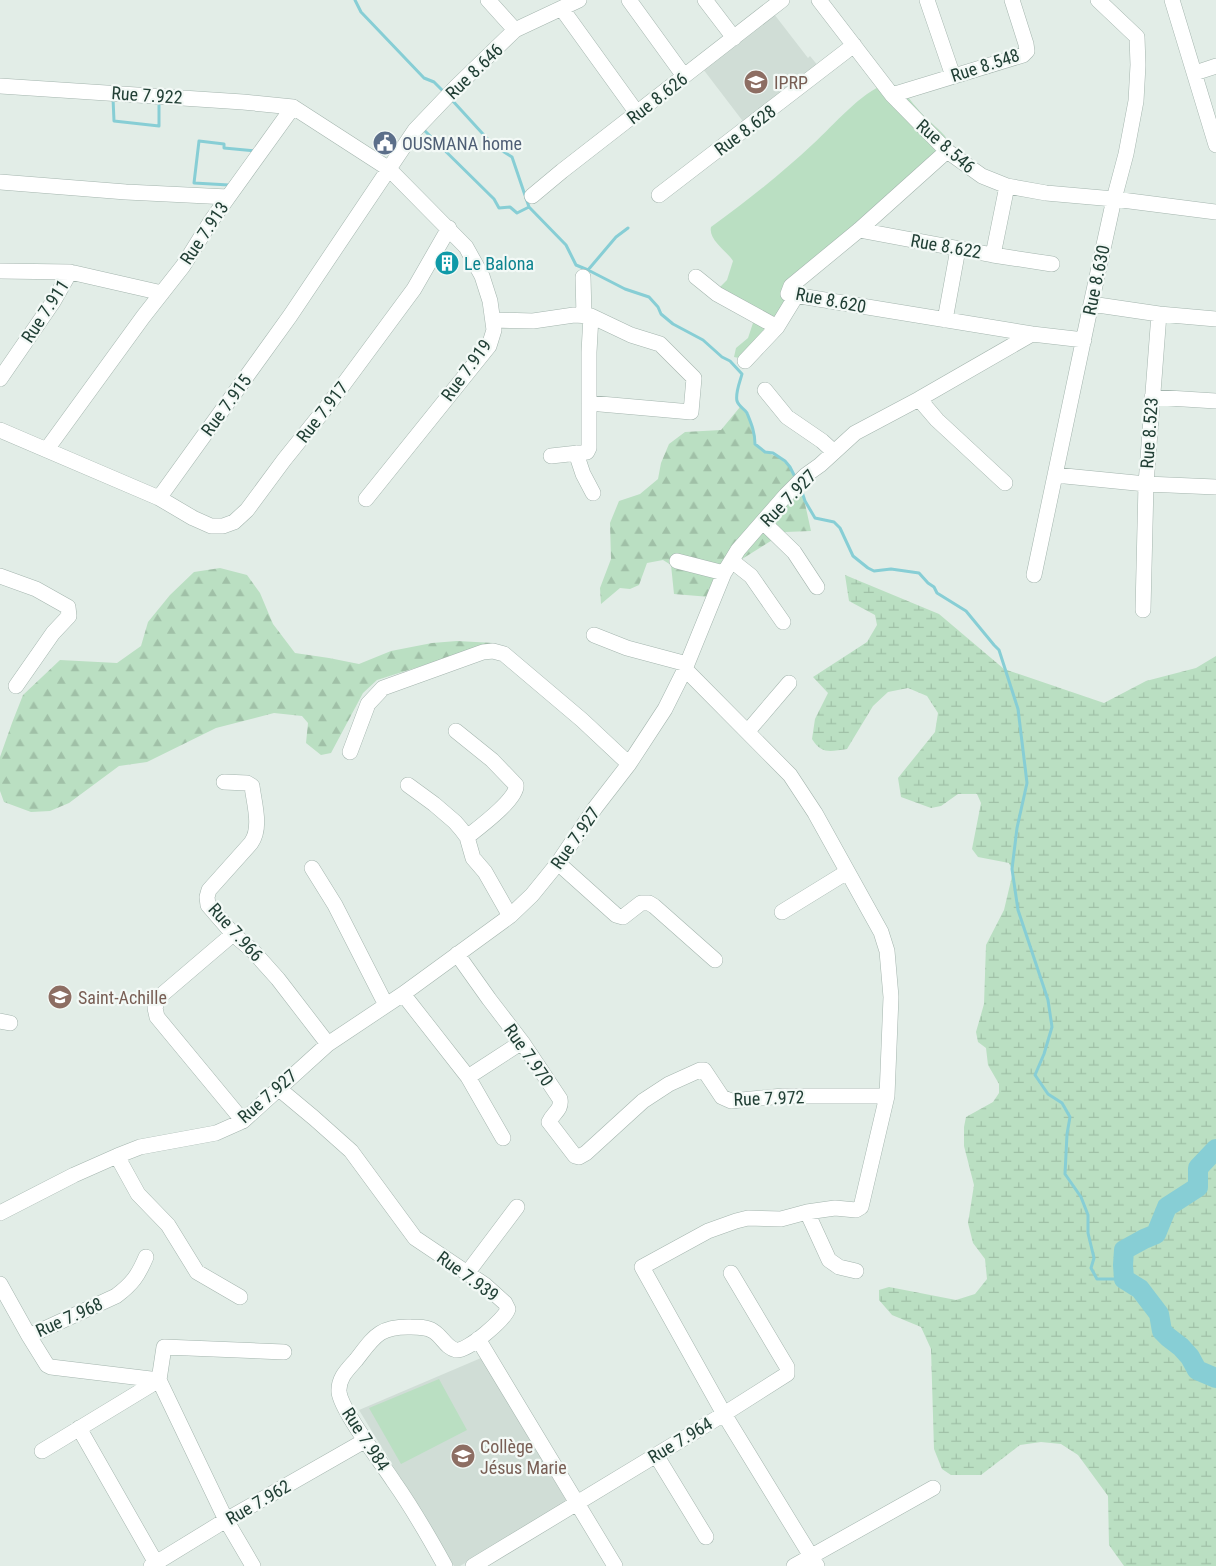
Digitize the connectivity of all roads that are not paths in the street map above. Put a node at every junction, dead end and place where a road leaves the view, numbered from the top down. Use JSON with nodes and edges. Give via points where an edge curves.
{"nodes":[{"id":1,"x":488,"y":0,"type":"edge"},
{"id":2,"x":579,"y":0,"type":"edge"},
{"id":3,"x":629,"y":0,"type":"edge"},
{"id":4,"x":705,"y":0,"type":"edge"},
{"id":5,"x":782,"y":0,"type":"edge"},
{"id":6,"x":927,"y":0,"type":"edge"},
{"id":7,"x":1012,"y":0,"type":"edge"},
{"id":8,"x":1098,"y":0,"type":"edge"},
{"id":9,"x":1172,"y":0,"type":"edge"},
{"id":10,"x":824,"y":1,"type":"edge"},
{"id":11,"x":562,"y":9,"type":"junction"},
{"id":12,"x":515,"y":30,"type":"junction"},
{"id":13,"x":734,"y":38,"type":"junction"},
{"id":14,"x":854,"y":45,"type":"junction"},
{"id":15,"x":1216,"y":66,"type":"edge"},
{"id":16,"x":1195,"y":73,"type":"junction"},
{"id":17,"x":684,"y":76,"type":"junction"},
{"id":18,"x":953,"y":76,"type":"junction"},
{"id":19,"x":0,"y":86,"type":"edge"},
{"id":20,"x":892,"y":95,"type":"junction"},
{"id":21,"x":293,"y":107,"type":"junction"},
{"id":22,"x":638,"y":113,"type":"junction"},
{"id":23,"x":1216,"y":145,"type":"edge"},
{"id":24,"x":947,"y":151,"type":"junction"},
{"id":25,"x":389,"y":169,"type":"junction"},
{"id":26,"x":0,"y":182,"type":"edge"},
{"id":27,"x":1007,"y":186,"type":"junction"},
{"id":28,"x":659,"y":195,"type":"dead end"},
{"id":29,"x":532,"y":196,"type":"dead end"},
{"id":30,"x":228,"y":197,"type":"junction"},
{"id":31,"x":1114,"y":199,"type":"junction"},
{"id":32,"x":1216,"y":212,"type":"edge"},
{"id":33,"x":449,"y":228,"type":"junction"},
{"id":34,"x":860,"y":230,"type":"junction"},
{"id":35,"x":958,"y":249,"type":"junction"},
{"id":36,"x":993,"y":255,"type":"junction"},
{"id":37,"x":1052,"y":264,"type":"dead end"},
{"id":38,"x":0,"y":271,"type":"edge"},
{"id":39,"x":70,"y":272,"type":"junction"},
{"id":40,"x":583,"y":277,"type":"dead end"},
{"id":41,"x":696,"y":277,"type":"dead end"},
{"id":42,"x":162,"y":293,"type":"junction"},
{"id":43,"x":796,"y":296,"type":"junction"},
{"id":44,"x":1091,"y":304,"type":"junction"},
{"id":45,"x":1159,"y":314,"type":"junction"},
{"id":46,"x":587,"y":316,"type":"junction"},
{"id":47,"x":1216,"y":319,"type":"edge"},
{"id":48,"x":493,"y":320,"type":"junction"},
{"id":49,"x":945,"y":320,"type":"junction"},
{"id":50,"x":777,"y":327,"type":"junction"},
{"id":51,"x":1032,"y":334,"type":"junction"},
{"id":52,"x":1084,"y":340,"type":"junction"},
{"id":53,"x":745,"y":361,"type":"dead end"},
{"id":54,"x":0,"y":379,"type":"edge"},
{"id":55,"x":765,"y":390,"type":"dead end"},
{"id":56,"x":1152,"y":397,"type":"junction"},
{"id":57,"x":919,"y":399,"type":"junction"},
{"id":58,"x":1216,"y":401,"type":"edge"},
{"id":59,"x":589,"y":403,"type":"junction"},
{"id":60,"x":0,"y":430,"type":"edge"},
{"id":61,"x":47,"y":449,"type":"junction"},
{"id":62,"x":834,"y":452,"type":"junction"},
{"id":63,"x":576,"y":453,"type":"junction"},
{"id":64,"x":551,"y":456,"type":"dead end"},
{"id":65,"x":1055,"y":475,"type":"junction"},
{"id":66,"x":1005,"y":483,"type":"dead end"},
{"id":67,"x":1146,"y":484,"type":"junction"},
{"id":68,"x":1216,"y":487,"type":"edge"},
{"id":69,"x":593,"y":492,"type":"dead end"},
{"id":70,"x":159,"y":498,"type":"junction"},
{"id":71,"x":366,"y":499,"type":"dead end"},
{"id":72,"x":763,"y":522,"type":"junction"},
{"id":73,"x":677,"y":562,"type":"dead end"},
{"id":74,"x":728,"y":567,"type":"junction"},
{"id":75,"x":1034,"y":575,"type":"dead end"},
{"id":76,"x":0,"y":576,"type":"edge"},
{"id":77,"x":816,"y":587,"type":"dead end"},
{"id":78,"x":1143,"y":610,"type":"dead end"},
{"id":79,"x":783,"y":622,"type":"dead end"},
{"id":80,"x":594,"y":635,"type":"dead end"},
{"id":81,"x":686,"y":666,"type":"junction"},
{"id":82,"x":789,"y":684,"type":"dead end"},
{"id":83,"x":16,"y":686,"type":"dead end"},
{"id":84,"x":456,"y":731,"type":"dead end"},
{"id":85,"x":748,"y":731,"type":"junction"},
{"id":86,"x":350,"y":752,"type":"dead end"},
{"id":87,"x":629,"y":764,"type":"junction"},
{"id":88,"x":224,"y":782,"type":"dead end"},
{"id":89,"x":408,"y":785,"type":"dead end"},
{"id":90,"x":467,"y":838,"type":"junction"},
{"id":91,"x":558,"y":863,"type":"junction"},
{"id":92,"x":312,"y":868,"type":"dead end"},
{"id":93,"x":847,"y":872,"type":"junction"},
{"id":94,"x":782,"y":912,"type":"dead end"},
{"id":95,"x":510,"y":916,"type":"junction"},
{"id":96,"x":233,"y":934,"type":"junction"},
{"id":97,"x":457,"y":954,"type":"junction"},
{"id":98,"x":715,"y":960,"type":"dead end"},
{"id":99,"x":404,"y":994,"type":"junction"},
{"id":100,"x":386,"y":1005,"type":"junction"},
{"id":101,"x":522,"y":1042,"type":"junction"},
{"id":102,"x":328,"y":1044,"type":"junction"},
{"id":103,"x":468,"y":1077,"type":"junction"},
{"id":104,"x":278,"y":1088,"type":"junction"},
{"id":105,"x":887,"y":1096,"type":"junction"},
{"id":106,"x":242,"y":1121,"type":"junction"},
{"id":107,"x":503,"y":1138,"type":"dead end"},
{"id":108,"x":117,"y":1156,"type":"junction"},
{"id":109,"x":575,"y":1156,"type":"joint"},
{"id":110,"x":517,"y":1207,"type":"dead end"},
{"id":111,"x":807,"y":1212,"type":"junction"},
{"id":112,"x":0,"y":1213,"type":"edge"},
{"id":113,"x":146,"y":1257,"type":"dead end"},
{"id":114,"x":856,"y":1271,"type":"dead end"},
{"id":115,"x":468,"y":1272,"type":"junction"},
{"id":116,"x":731,"y":1273,"type":"dead end"},
{"id":117,"x":0,"y":1284,"type":"edge"},
{"id":118,"x":240,"y":1297,"type":"dead end"},
{"id":119,"x":29,"y":1336,"type":"junction"},
{"id":120,"x":478,"y":1339,"type":"junction"},
{"id":121,"x":284,"y":1352,"type":"dead end"},
{"id":122,"x":159,"y":1380,"type":"junction"},
{"id":123,"x":724,"y":1414,"type":"junction"},
{"id":124,"x":79,"y":1428,"type":"junction"},
{"id":125,"x":366,"y":1440,"type":"junction"},
{"id":126,"x":42,"y":1450,"type":"dead end"},
{"id":127,"x":656,"y":1455,"type":"junction"},
{"id":128,"x":933,"y":1488,"type":"dead end"},
{"id":129,"x":576,"y":1503,"type":"junction"},
{"id":130,"x":226,"y":1520,"type":"junction"},
{"id":131,"x":706,"y":1537,"type":"dead end"},
{"id":132,"x":814,"y":1561,"type":"edge"},
{"id":133,"x":154,"y":1564,"type":"edge"},
{"id":134,"x":253,"y":1566,"type":"edge"},
{"id":135,"x":445,"y":1566,"type":"edge"},
{"id":136,"x":473,"y":1566,"type":"edge"},
{"id":137,"x":615,"y":1566,"type":"edge"},
{"id":138,"x":794,"y":1566,"type":"edge"}],
"edges":[{"from":1,"to":12,"type":"street"},
{"from":2,"to":11,"type":"street","name":"Rue 8.646"},
{"from":3,"to":17,"type":"street"},
{"from":4,"to":13,"type":"street"},
{"from":5,"to":13,"type":"street","name":"Rue 8.626"},
{"from":6,"to":18,"type":"street"},
{"from":7,"to":18,"type":"street","name":"Rue 8.548","via":[[1027,51],[1023,55]]},
{"from":8,"to":31,"type":"street","name":"Rue 8.630","via":[[1137,37],[1136,101]]},
{"from":9,"to":16,"type":"street"},
{"from":10,"to":14,"type":"street","name":"Rue 8.546"},
{"from":11,"to":12,"type":"street","name":"Rue 8.646"},
{"from":11,"to":22,"type":"street"},
{"from":12,"to":25,"type":"street","name":"Rue 8.646","via":[[415,130]]},
{"from":13,"to":17,"type":"street","name":"Rue 8.626"},
{"from":14,"to":20,"type":"street","name":"Rue 8.546"},
{"from":14,"to":28,"type":"street","name":"Rue 8.628"},
{"from":15,"to":16,"type":"street"},
{"from":16,"to":23,"type":"street"},
{"from":17,"to":22,"type":"street","name":"Rue 8.626"},
{"from":18,"to":20,"type":"street","name":"Rue 8.548"},
{"from":19,"to":21,"type":"street","name":"Rue 7.922"},
{"from":20,"to":24,"type":"street","name":"Rue 8.546"},
{"from":21,"to":25,"type":"street"},
{"from":21,"to":30,"type":"street","name":"Rue 7.913"},
{"from":22,"to":29,"type":"street","name":"Rue 8.626"},
{"from":24,"to":27,"type":"street","name":"Rue 8.546","via":[[982,176]]},
{"from":24,"to":34,"type":"street","name":"Rue 8.620"},
{"from":25,"to":33,"type":"street","name":"Rue 7.919"},
{"from":25,"to":70,"type":"street","name":"Rue 7.915","via":[[290,316]]},
{"from":26,"to":30,"type":"street"},
{"from":27,"to":31,"type":"street","name":"Rue 8.546"},
{"from":27,"to":36,"type":"street","name":"Rue 8.622"},
{"from":30,"to":42,"type":"street","name":"Rue 7.913"},
{"from":31,"to":32,"type":"street","name":"Rue 8.546"},
{"from":31,"to":44,"type":"street","name":"Rue 8.630"},
{"from":33,"to":48,"type":"street","name":"Rue 7.919","via":[[466,247],[482,276]]},
{"from":33,"to":70,"type":"street","name":"Rue 7.917","via":[[414,289],[247,510],[234,522],[211,526]]},
{"from":34,"to":35,"type":"street","name":"Rue 8.622"},
{"from":34,"to":43,"type":"street","name":"Rue 8.620","via":[[791,286],[788,294]]},
{"from":35,"to":36,"type":"street","name":"Rue 8.622"},
{"from":35,"to":49,"type":"street"},
{"from":36,"to":37,"type":"street"},
{"from":38,"to":39,"type":"street"},
{"from":39,"to":42,"type":"street","name":"Rue 7.911"},
{"from":39,"to":54,"type":"street","name":"Rue 7.911"},
{"from":40,"to":46,"type":"street"},
{"from":41,"to":50,"type":"street","via":[[717,294]]},
{"from":42,"to":61,"type":"street","name":"Rue 7.913"},
{"from":43,"to":49,"type":"street","name":"Rue 8.620"},
{"from":43,"to":50,"type":"street"},
{"from":44,"to":45,"type":"street"},
{"from":44,"to":52,"type":"street","name":"Rue 8.630"},
{"from":45,"to":47,"type":"street"},
{"from":45,"to":56,"type":"street","name":"Rue 8.523"},
{"from":46,"to":48,"type":"street","via":[[533,321]]},
{"from":46,"to":59,"type":"street"},
{"from":46,"to":59,"type":"street","via":[[660,344],[694,378],[691,412]]},
{"from":48,"to":71,"type":"street","name":"Rue 7.919","via":[[494,330],[488,346]]},
{"from":49,"to":51,"type":"street","name":"Rue 8.620"},
{"from":50,"to":53,"type":"street"},
{"from":51,"to":52,"type":"street","name":"Rue 8.620"},
{"from":51,"to":57,"type":"street","name":"Rue 7.927"},
{"from":52,"to":65,"type":"street","name":"Rue 8.630"},
{"from":55,"to":62,"type":"street","via":[[787,417]]},
{"from":56,"to":58,"type":"street"},
{"from":56,"to":67,"type":"street","name":"Rue 8.523"},
{"from":57,"to":62,"type":"street","name":"Rue 7.927","via":[[854,434]]},
{"from":57,"to":66,"type":"street"},
{"from":59,"to":63,"type":"street","via":[[589,448],[587,452]]},
{"from":60,"to":61,"type":"street"},
{"from":61,"to":70,"type":"street"},
{"from":62,"to":72,"type":"street","name":"Rue 7.927","via":[[806,475]]},
{"from":63,"to":64,"type":"street"},
{"from":63,"to":69,"type":"street"},
{"from":65,"to":67,"type":"street"},
{"from":65,"to":75,"type":"street","name":"Rue 8.630"},
{"from":67,"to":68,"type":"street"},
{"from":67,"to":78,"type":"street","name":"Rue 8.523"},
{"from":72,"to":74,"type":"street","name":"Rue 7.927","via":[[738,550]]},
{"from":72,"to":77,"type":"street","via":[[794,552]]},
{"from":73,"to":74,"type":"street"},
{"from":74,"to":79,"type":"street","via":[[751,576]]},
{"from":74,"to":81,"type":"street","name":"Rue 7.927"},
{"from":76,"to":83,"type":"street","via":[[36,589],[68,607],[69,616]]},
{"from":80,"to":81,"type":"street"},
{"from":81,"to":85,"type":"street"},
{"from":81,"to":87,"type":"street","name":"Rue 7.927","via":[[665,709]]},
{"from":82,"to":85,"type":"street"},
{"from":84,"to":90,"type":"street","via":[[492,760],[517,789]]},
{"from":85,"to":93,"type":"street","via":[[790,775]]},
{"from":86,"to":87,"type":"street","via":[[368,704],[383,688],[493,651],[504,654]]},
{"from":87,"to":91,"type":"street","name":"Rue 7.927"},
{"from":88,"to":96,"type":"street","name":"Rue 7.966","via":[[252,786],[256,818],[255,838],[209,890],[207,897],[208,905]]},
{"from":89,"to":90,"type":"street","via":[[455,822]]},
{"from":90,"to":95,"type":"street","via":[[473,858],[485,872]]},
{"from":91,"to":95,"type":"street","name":"Rue 7.927"},
{"from":91,"to":98,"type":"street","via":[[616,914],[623,917],[641,903],[654,906]]},
{"from":92,"to":100,"type":"street","via":[[335,905]]},
{"from":93,"to":94,"type":"street"},
{"from":93,"to":105,"type":"street","via":[[881,932],[887,951],[891,1015]]},
{"from":95,"to":97,"type":"street","name":"Rue 7.927"},
{"from":96,"to":102,"type":"street","name":"Rue 7.966","via":[[278,979]]},
{"from":96,"to":106,"type":"street","via":[[158,998],[155,1008],[157,1017]]},
{"from":97,"to":99,"type":"street","name":"Rue 7.927"},
{"from":97,"to":101,"type":"street","name":"Rue 7.970"},
{"from":99,"to":100,"type":"street","name":"Rue 7.927"},
{"from":99,"to":103,"type":"street"},
{"from":100,"to":102,"type":"street","name":"Rue 7.927"},
{"from":101,"to":103,"type":"street"},
{"from":101,"to":109,"type":"street","name":"Rue 7.970","via":[[560,1099],[559,1110],[549,1122]]},
{"from":102,"to":104,"type":"street","name":"Rue 7.927"},
{"from":103,"to":107,"type":"street"},
{"from":104,"to":106,"type":"street","name":"Rue 7.927"},
{"from":104,"to":115,"type":"street","name":"Rue 7.939","via":[[351,1151],[415,1238]]},
{"from":105,"to":109,"type":"street","name":"Rue 7.972","via":[[783,1096],[731,1101],[722,1097],[704,1070],[700,1070],[669,1084],[643,1101],[586,1153]]},
{"from":105,"to":111,"type":"street","via":[[861,1207],[856,1210],[835,1208]]},
{"from":106,"to":108,"type":"street","name":"Rue 7.927","via":[[216,1133],[140,1147]]},
{"from":108,"to":112,"type":"street","name":"Rue 7.927"},
{"from":108,"to":118,"type":"street","via":[[138,1194],[173,1232],[197,1272]]},
{"from":110,"to":115,"type":"street"},
{"from":111,"to":114,"type":"street","via":[[829,1260],[839,1267]]},
{"from":111,"to":123,"type":"street","via":[[781,1219],[736,1221],[708,1231],[642,1268]]},
{"from":113,"to":119,"type":"street","name":"Rue 7.968","via":[[139,1275],[116,1296]]},
{"from":115,"to":120,"type":"street","name":"Rue 7.939","via":[[508,1309]]},
{"from":116,"to":123,"type":"street","name":"Rue 7.964","via":[[788,1367],[783,1377]]},
{"from":117,"to":119,"type":"street","name":"Rue 7.968"},
{"from":119,"to":122,"type":"street","via":[[46,1365],[51,1367]]},
{"from":120,"to":125,"type":"street","name":"Rue 7.984","via":[[461,1350],[454,1350],[432,1330],[424,1328],[399,1327],[379,1333],[341,1378],[338,1390],[340,1400]]},
{"from":120,"to":129,"type":"street"},
{"from":121,"to":122,"type":"street","via":[[164,1347]]},
{"from":122,"to":124,"type":"street"},
{"from":122,"to":130,"type":"street"},
{"from":123,"to":127,"type":"street","name":"Rue 7.964"},
{"from":123,"to":132,"type":"street"},
{"from":124,"to":126,"type":"street"},
{"from":124,"to":133,"type":"street"},
{"from":125,"to":130,"type":"street","name":"Rue 7.962"},
{"from":125,"to":135,"type":"street","name":"Rue 7.984"},
{"from":127,"to":129,"type":"street","name":"Rue 7.964"},
{"from":127,"to":131,"type":"street"},
{"from":128,"to":132,"type":"street"},
{"from":129,"to":136,"type":"street","name":"Rue 7.964"},
{"from":129,"to":137,"type":"street"},
{"from":130,"to":133,"type":"street","name":"Rue 7.962"},
{"from":130,"to":134,"type":"street"},
{"from":132,"to":138,"type":"street"}]}
